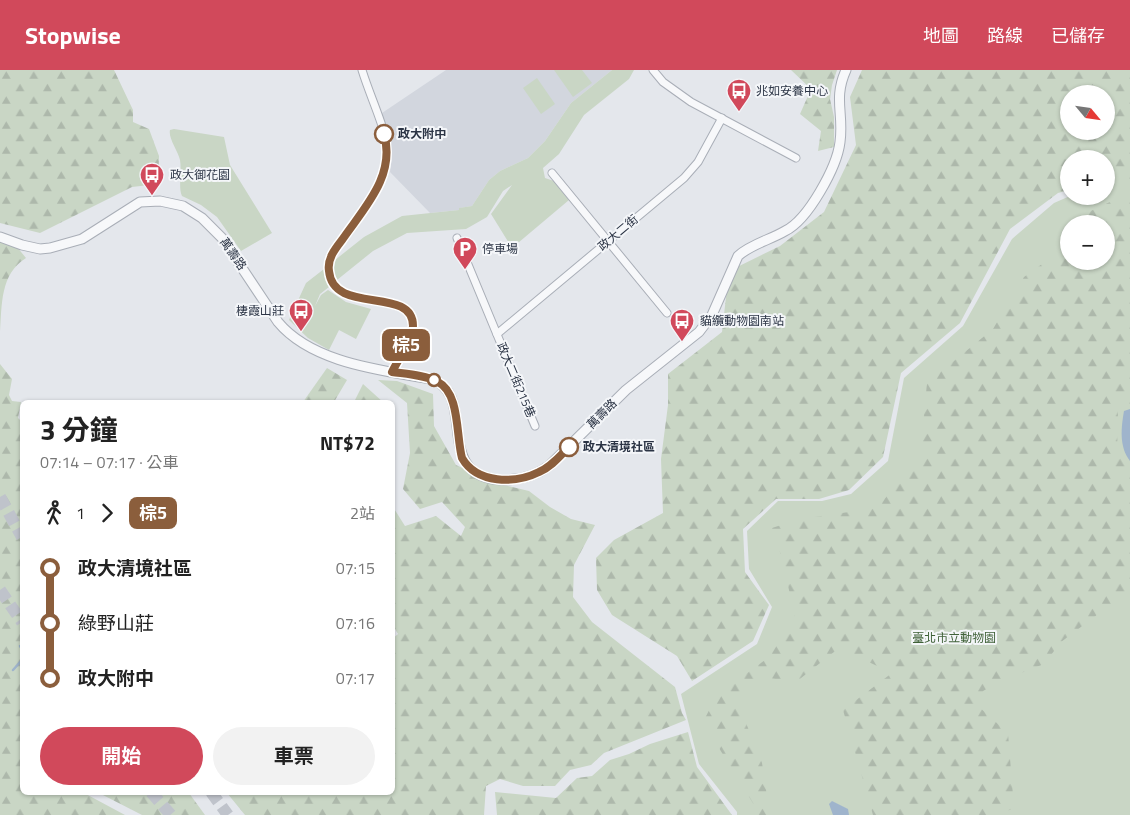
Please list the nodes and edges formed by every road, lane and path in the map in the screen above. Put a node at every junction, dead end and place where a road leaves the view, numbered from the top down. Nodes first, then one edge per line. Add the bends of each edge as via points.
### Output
1 (362, 70) edge
2 (653, 70) edge
3 (846, 70) edge
4 (722, 118) junction
5 (796, 158) dead end
6 (552, 173) dead end
7 (0, 237) edge
8 (457, 238) dead end
9 (608, 241) junction
10 (667, 313) dead end
11 (496, 334) junction
12 (392, 372) junction
13 (535, 426) dead end

1 - 12 street via 386,140 386,165 378,188 334,252 329,273 334,284 345,294 396,304 410,316 412,332
2 - 4 street via 662,82
3 - 12 street, 萬壽路 via 838,97 841,133 838,152 804,216 787,231 738,256 712,315 699,332 630,386 545,469 510,480 474,472 462,458 454,406 444,386 430,379
4 - 5 street
4 - 9 street, 政大二街 via 692,170
6 - 9 street
7 - 12 street, 萬壽路 via 40,250 82,239 140,202 160,201 183,206 202,218 222,238 288,334 347,362
8 - 11 street, 政大二街215巷
9 - 10 street
9 - 11 street, 政大二街
11 - 13 street, 政大二街215巷

